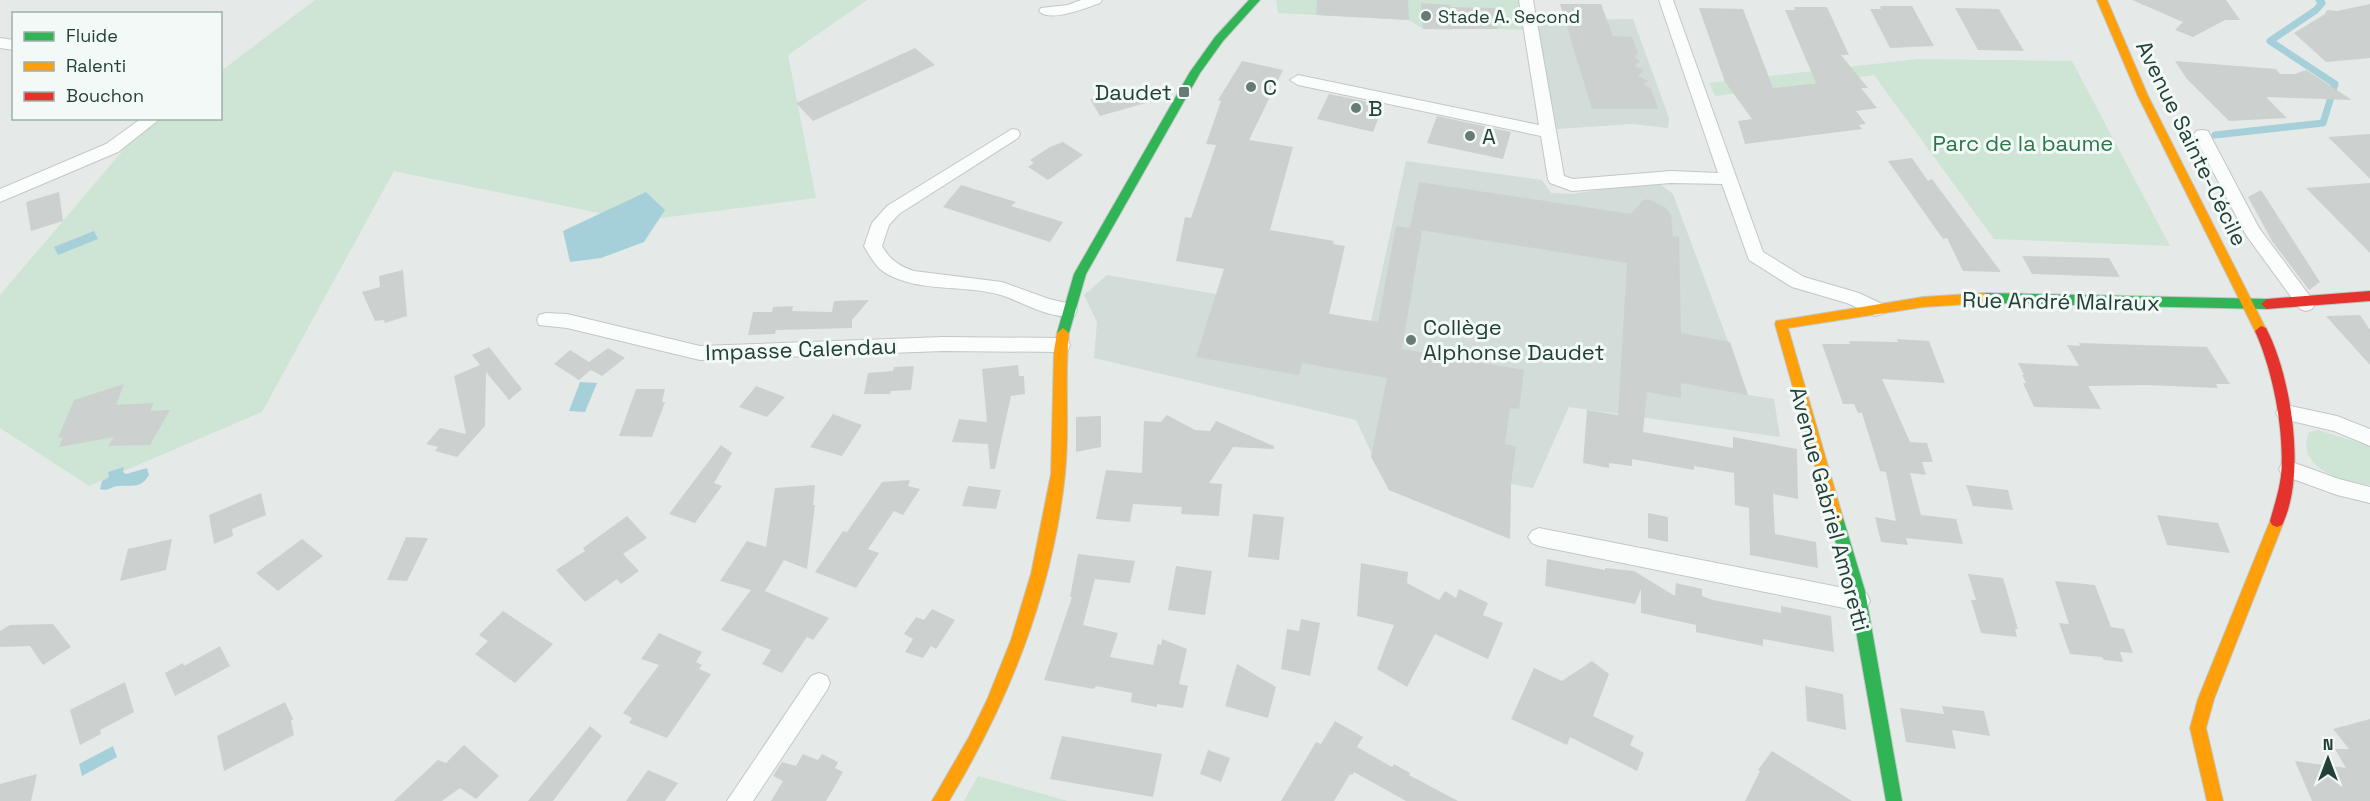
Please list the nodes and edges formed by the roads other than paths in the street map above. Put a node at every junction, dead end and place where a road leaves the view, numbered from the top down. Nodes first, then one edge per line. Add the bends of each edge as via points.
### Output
1 (1095, 0) edge
2 (1255, 0) edge
3 (1526, 0) edge
4 (1666, 0) edge
5 (2102, 0) edge
6 (1046, 11) dead end
7 (1298, 80) dead end
8 (150, 120) edge
9 (1548, 132) junction
10 (1012, 134) dead end
11 (2202, 135) dead end
12 (1729, 179) junction
13 (0, 196) edge
14 (2370, 296) edge
15 (2247, 304) junction
16 (2306, 304) junction
17 (1875, 309) junction
18 (1068, 310) junction
19 (546, 320) dead end
20 (1781, 324) joint
21 (1061, 345) junction
22 (2286, 413) junction
23 (2370, 438) edge
24 (2289, 469) junction
25 (2370, 495) edge
26 (1539, 537) dead end
27 (1859, 601) junction
28 (819, 683) dead end
29 (739, 801) edge
30 (940, 801) edge
31 (1894, 801) edge
32 (2215, 801) edge

1 - 6 street via 1070,9
2 - 18 main road via 1195,72 1086,260
3 - 9 street
4 - 12 street
5 - 15 main road, Avenue Sainte-Cécile via 2143,96
7 - 9 street
8 - 13 street via 112,148
9 - 12 street via 1556,179 1572,185 1671,177
10 - 18 street via 893,210 881,224 873,246 880,259 913,277 1003,289
11 - 16 street via 2252,231
12 - 17 street via 1755,256 1798,282 1853,298
14 - 16 main road, Rue André Malraux
15 - 16 main road, Rue André Malraux
15 - 17 main road, Rue André Malraux via 1966,298
15 - 22 main road, Avenue Sainte-Cécile via 2266,342
17 - 20 main road, Rue André Malraux
18 - 21 main road
19 - 21 street, Impasse Calendau via 567,321 700,353 943,344
20 - 27 main road, Avenue Gabriel Amoretti
21 - 30 main road via 1058,472 1028,610 982,727
22 - 23 street via 2337,424
22 - 24 main road
24 - 25 street
24 - 32 main road via 2284,504 2198,728
26 - 27 street
27 - 31 main road, Avenue Gabriel Amoretti
28 - 29 street

